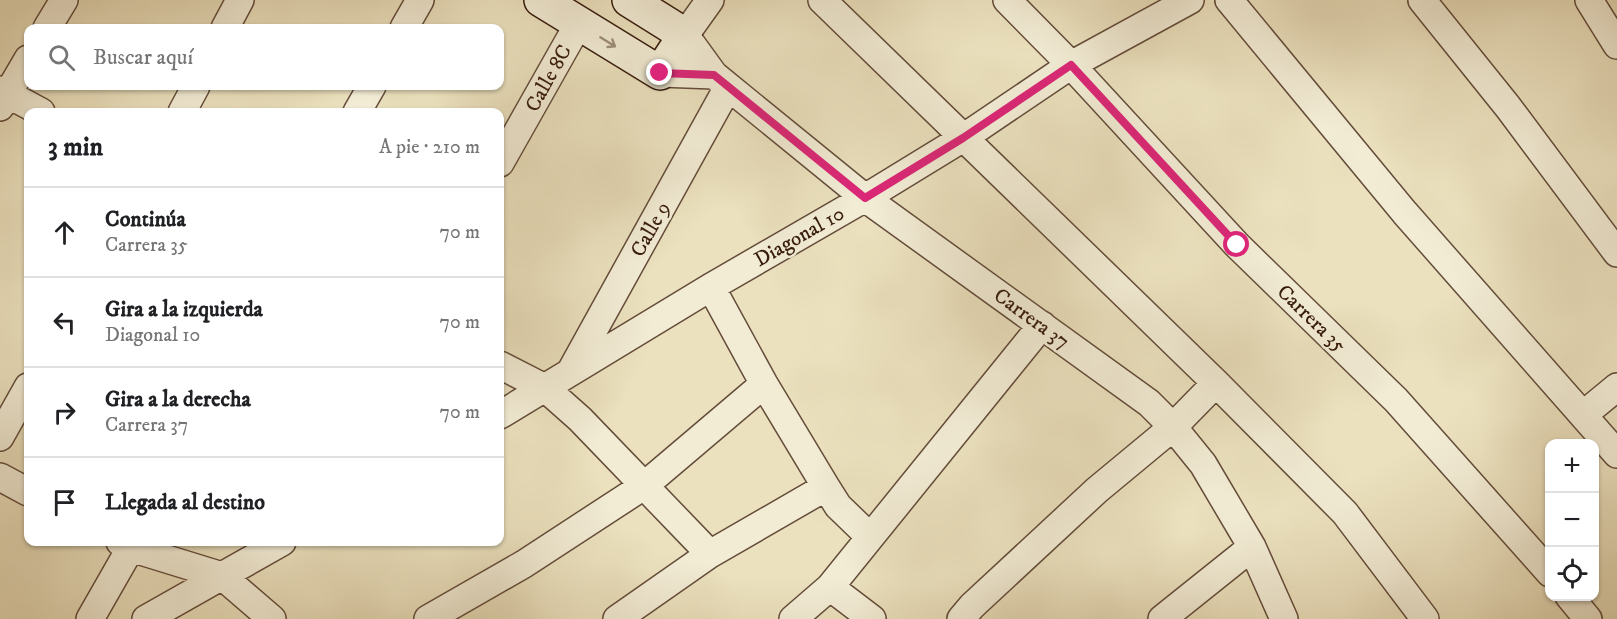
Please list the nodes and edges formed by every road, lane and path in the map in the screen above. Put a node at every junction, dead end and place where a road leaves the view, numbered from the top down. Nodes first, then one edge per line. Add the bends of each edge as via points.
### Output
1 (64, 0) edge
2 (240, 0) edge
3 (420, 0) edge
4 (541, 0) edge
5 (629, 0) edge
6 (710, 0) edge
7 (822, 0) edge
8 (1007, 0) edge
9 (1190, 0) edge
10 (1229, 0) edge
11 (1422, 0) edge
12 (1589, 0) edge
13 (579, 23) junction
14 (49, 24) edge
15 (227, 24) edge
16 (406, 24) edge
17 (686, 35) junction
18 (1617, 45) edge
19 (24, 65) edge
20 (1071, 65) junction
21 (660, 73) junction
22 (721, 81) junction
23 (194, 90) edge
24 (370, 90) edge
25 (2, 97) edge
26 (31, 108) edge
27 (184, 108) edge
28 (359, 108) edge
29 (963, 138) junction
30 (504, 157) edge
31 (865, 198) junction
32 (1617, 252) edge
33 (711, 287) junction
34 (1042, 325) junction
35 (504, 367) edge
36 (571, 370) junction
37 (1216, 382) junction
38 (764, 384) junction
39 (1617, 387) edge
40 (545, 388) junction
41 (24, 394) edge
42 (504, 413) edge
43 (1583, 415) junction
44 (1173, 427) junction
45 (0, 437) edge
46 (1617, 454) edge
47 (0, 477) edge
48 (645, 486) junction
49 (826, 487) junction
50 (24, 490) edge
51 (869, 536) junction
52 (128, 546) edge
53 (135, 546) edge
54 (275, 546) edge
55 (1252, 547) junction
56 (710, 554) junction
57 (1545, 567) edge
58 (222, 576) junction
59 (830, 587) junction
60 (1572, 601) edge
61 (90, 619) edge
62 (146, 619) edge
63 (272, 619) edge
64 (428, 619) edge
65 (617, 619) edge
66 (793, 619) edge
67 (872, 619) edge
68 (961, 619) edge
69 (1162, 619) edge
70 (1284, 619) edge
71 (1425, 619) edge
72 (1588, 619) edge

1 - 14 street
2 - 15 street
3 - 16 street
4 - 13 street
5 - 17 street
6 - 17 street
7 - 29 street
8 - 20 street, Carrera 35
9 - 20 street, Diagonal 10
10 - 43 street via 1405,213
11 - 32 street
12 - 18 street
13 -> 21 street
13 - 30 street, Calle 8C
17 - 21 street
17 - 22 street, Carrera 37
19 - 25 street
20 - 29 street, Diagonal 10
20 - 57 street, Carrera 35 via 1237,245 1396,400
21 - 22 street
22 - 31 street, Carrera 37
22 - 36 street, Calle 9
23 - 27 street
24 - 28 street
25 - 26 street
29 - 31 street, Diagonal 10
29 - 37 street
31 - 33 street, Diagonal 10
31 - 34 street, Carrera 37
33 - 36 street, Diagonal 10
33 - 38 street
34 - 44 street, Carrera 37 via 1149,403
34 - 51 street
35 - 40 street
36 - 40 street, Diagonal 10
37 - 44 street
37 - 71 street via 1345,513
38 - 48 street
38 - 49 street
39 - 43 street
40 - 42 street, Diagonal 10
40 - 48 street
41 - 45 street
43 - 46 street
44 - 55 street, Carrera 37 via 1203,464
44 - 68 street via 1097,490
47 - 50 street
48 - 56 street
48 - 64 street via 524,564
49 - 51 street via 838,506
49 - 56 street
51 - 59 street
52 - 61 street
53 - 58 street
54 - 58 street
55 - 69 street
55 - 70 street, Carrera 37
56 - 65 street
58 - 62 street
58 - 63 street
59 - 66 street
59 - 67 street
60 - 72 street

